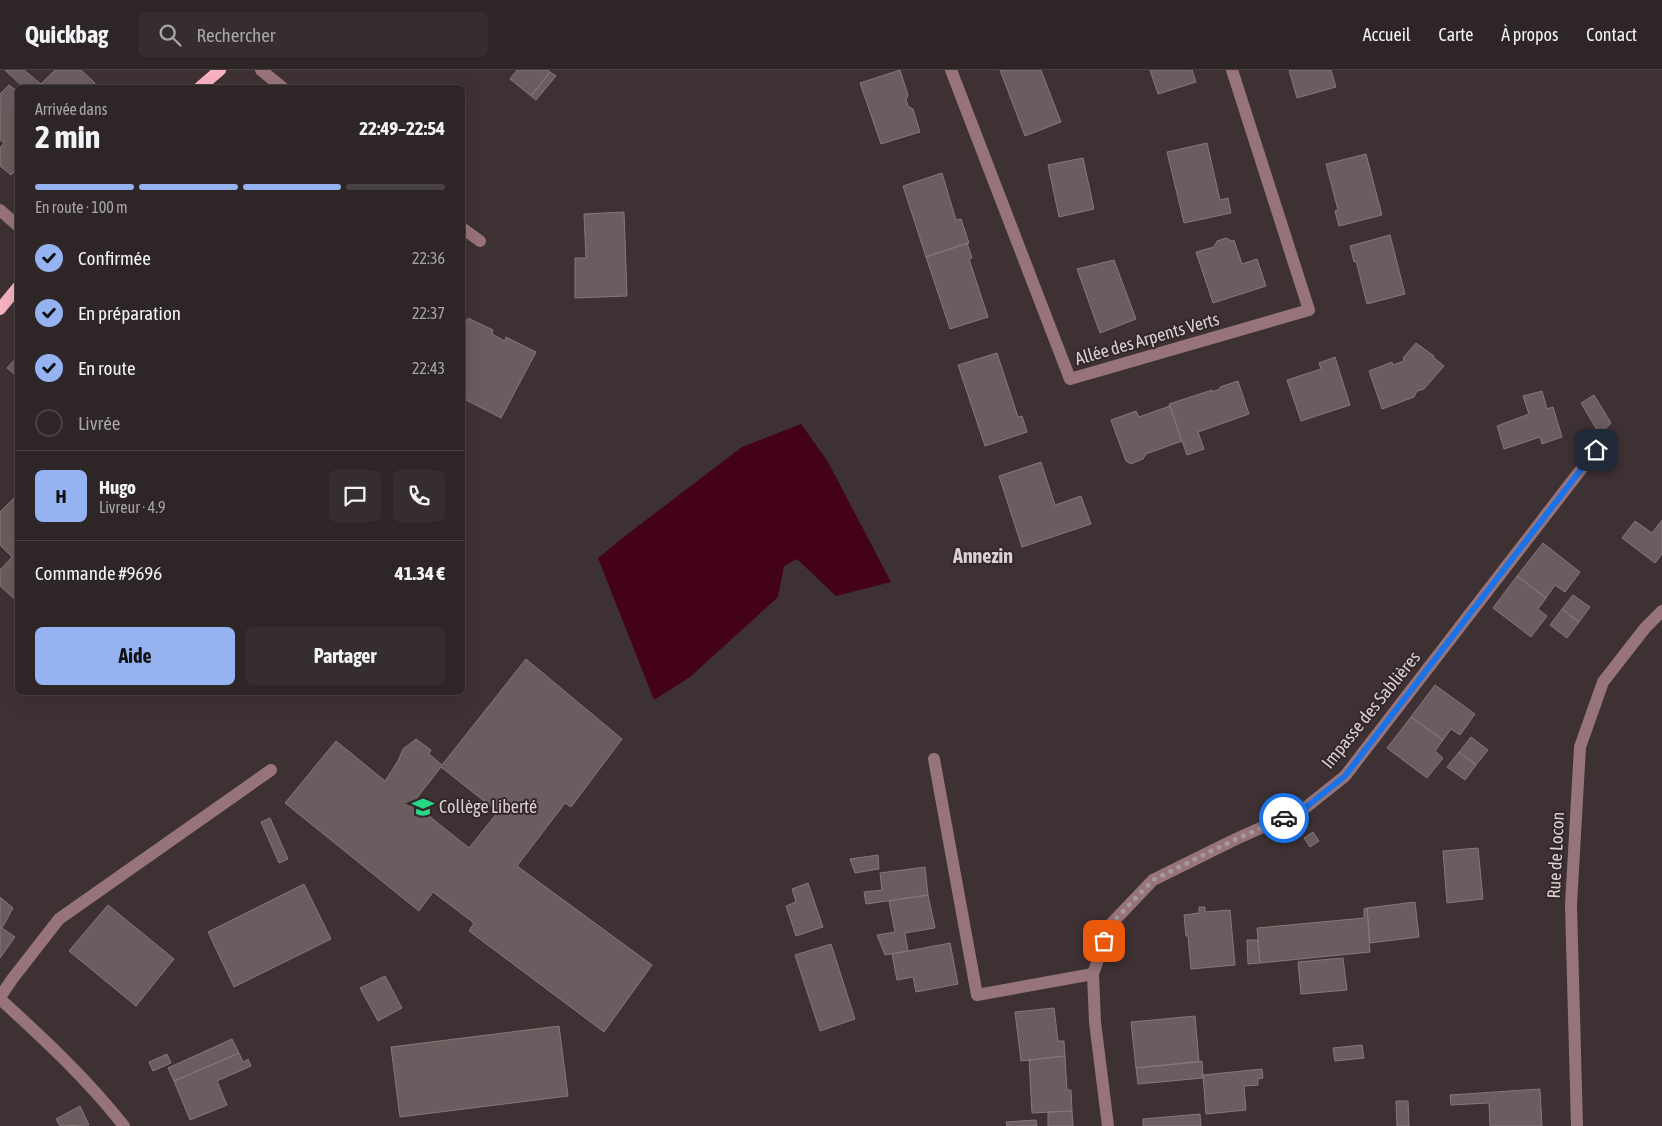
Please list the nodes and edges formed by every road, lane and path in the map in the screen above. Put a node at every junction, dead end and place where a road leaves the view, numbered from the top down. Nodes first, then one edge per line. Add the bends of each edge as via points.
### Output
1 (220, 70) edge
2 (261, 70) edge
3 (951, 70) edge
4 (1232, 70) edge
5 (202, 85) edge
6 (279, 85) edge
7 (0, 210) edge
8 (15, 223) edge
9 (465, 230) edge
10 (480, 241) dead end
11 (15, 291) edge
12 (0, 308) edge
13 (1596, 450) dead end
14 (1662, 611) edge
15 (934, 759) dead end
16 (271, 770) dead end
17 (1093, 974) junction
18 (0, 998) edge
19 (124, 1126) edge
20 (1108, 1126) edge
21 (1577, 1126) edge

1 - 5 main road
2 - 6 street
3 - 4 street, Allée des Arpents Verts via 1070,379 1310,310
7 - 8 street
9 - 10 street
11 - 12 main road
13 - 17 street, Impasse des Sablières via 1345,776 1305,808 1153,880 1110,925
14 - 21 street, Rue de Locon via 1603,682 1580,747 1570,905
15 - 17 street via 977,995
16 - 18 street via 59,919
17 - 20 street, Impasse des Sablières via 1095,1022
18 - 19 street via 97,1093

